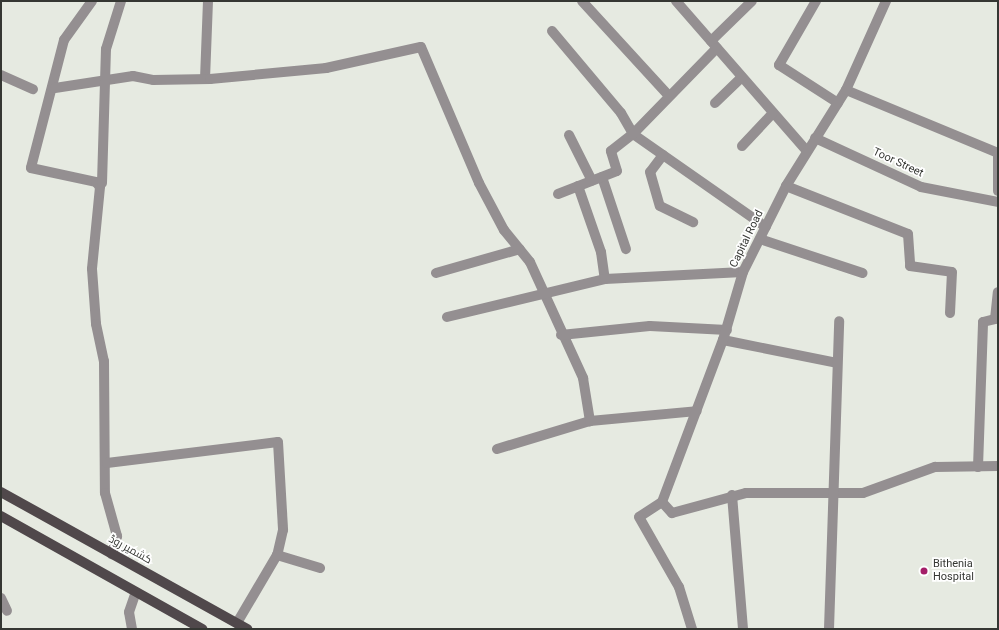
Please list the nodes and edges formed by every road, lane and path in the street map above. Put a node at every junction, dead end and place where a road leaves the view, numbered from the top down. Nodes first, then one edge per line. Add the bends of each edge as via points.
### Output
1 (92, 1) edge
2 (121, 1) edge
3 (208, 1) edge
4 (582, 1) edge
5 (676, 1) edge
6 (752, 1) edge
7 (816, 1) edge
8 (886, 1) edge
9 (552, 31) dead end
10 (714, 45) junction
11 (1, 75) edge
12 (742, 77) junction
13 (205, 79) junction
14 (107, 82) junction
15 (54, 88) junction
16 (33, 89) dead end
17 (846, 90) junction
18 (669, 96) junction
19 (715, 103) dead end
20 (838, 103) junction
21 (773, 113) junction
22 (633, 134) junction
23 (569, 135) dead end
24 (815, 138) junction
25 (742, 146) dead end
26 (806, 151) junction
27 (998, 154) edge
28 (663, 155) junction
29 (597, 179) junction
30 (102, 183) dead end
31 (578, 186) junction
32 (786, 186) junction
33 (998, 191) edge
34 (558, 194) dead end
35 (998, 202) edge
36 (693, 222) dead end
37 (766, 227) junction
38 (760, 239) junction
39 (520, 249) junction
40 (626, 249) dead end
41 (743, 272) junction
42 (436, 273) dead end
43 (862, 273) dead end
44 (606, 279) junction
45 (998, 292) edge
46 (544, 294) junction
47 (950, 313) dead end
48 (447, 317) dead end
49 (839, 321) dead end
50 (727, 330) junction
51 (561, 335) junction
52 (723, 340) junction
53 (837, 363) junction
54 (697, 411) junction
55 (590, 421) junction
56 (497, 449) dead end
57 (107, 463) junction
58 (998, 466) edge
59 (978, 468) junction
60 (1, 492) edge
61 (833, 493) junction
62 (732, 495) junction
63 (662, 502) junction
64 (2, 519) edge
65 (112, 554) junction
66 (277, 555) junction
67 (320, 568) dead end
68 (136, 592) junction
69 (1, 598) edge
70 (7, 611) dead end
71 (237, 623) junction
72 (132, 629) edge
73 (202, 629) edge
74 (248, 629) edge
75 (692, 629) edge
76 (743, 629) edge
77 (829, 629) edge

1 - 15 street via 64,40
2 - 14 street via 106,49
3 - 13 street
4 - 18 street
5 - 10 street
6 - 10 street
7 - 20 street via 779,64
8 - 17 street, Capital Road
9 - 22 street via 621,113
10 - 12 street
10 - 18 street
11 - 16 street
12 - 19 street
12 - 21 street
13 - 14 street via 153,80 133,76
13 - 39 street via 326,68 421,47 479,183 504,230
14 - 15 street
14 - 30 street
15 - 57 street via 31,168 96,182 100,187 92,269 96,324 104,361 102,391
17 - 20 street, Capital Road
17 - 27 street
18 - 22 street
20 - 24 street, Capital Road
21 - 25 street
21 - 26 street
22 - 28 street
22 - 29 street via 611,151 617,171
23 - 29 street
24 - 26 street, Capital Road
24 - 35 street, Toor Street via 921,187
26 - 32 street, Capital Road
27 - 33 street
28 - 36 street via 650,172 660,206
28 - 37 street
29 - 31 street
29 - 40 street
31 - 34 street
31 - 44 street via 601,252
32 - 37 street, Capital Road
32 - 47 street via 908,234 910,266 952,272
37 - 38 street, Capital Road
38 - 41 street, Capital Road
38 - 43 street
39 - 42 street
39 - 46 street via 530,262
41 - 44 street
41 - 50 street, Capital Road
44 - 46 street
45 - 59 street via 995,319 983,322
46 - 48 street
46 - 51 street
49 - 53 street
50 - 51 street via 650,326
50 - 52 street, Capital Road
51 - 55 street via 583,378
52 - 53 street
52 - 54 street, Capital Road
53 - 61 street
54 - 55 street
54 - 63 street, Capital Road
55 - 56 street
57 - 65 street via 105,493 117,536
57 - 66 street via 278,442 284,530
58 - 59 street
59 - 61 street via 935,467 864,493
60 - 65 main road, کشمیر روڈ
61 - 62 street
61 - 77 street
62 - 63 street via 672,513
62 - 76 street
63 - 75 street via 639,517 679,587
64 - 68 main road
65 - 71 main road, کشمیر روڈ
66 - 67 street
66 - 71 street
68 - 72 street via 129,612
68 - 73 main road
69 - 70 street
71 - 74 main road, کشمیر روڈ

